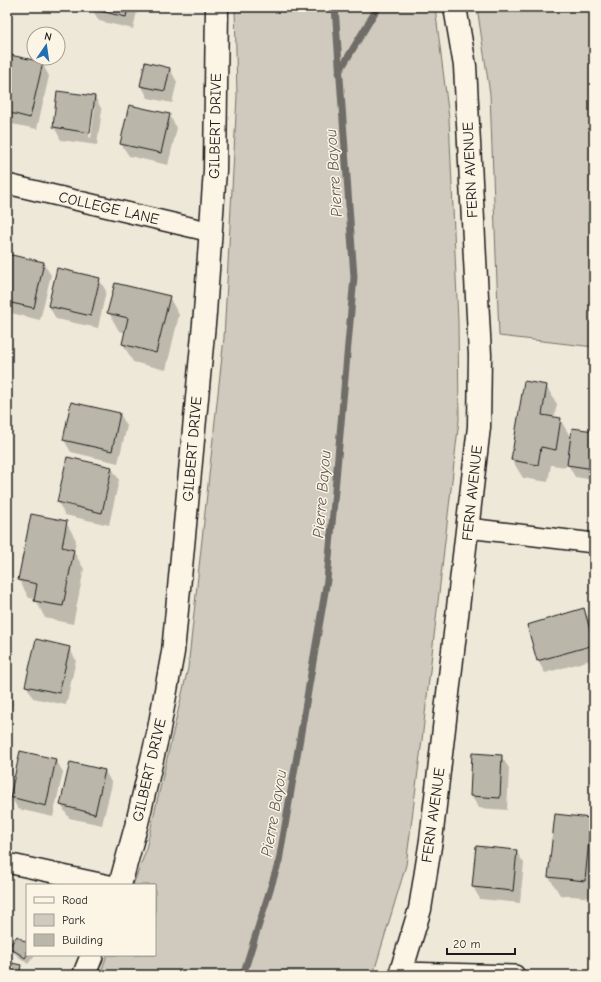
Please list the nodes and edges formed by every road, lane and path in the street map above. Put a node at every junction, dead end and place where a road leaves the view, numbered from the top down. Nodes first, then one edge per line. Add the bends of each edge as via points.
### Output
1 (217, 7) edge
2 (455, 7) edge
3 (7, 184) edge
4 (211, 232) junction
5 (468, 528) junction
6 (594, 543) edge
7 (7, 862) edge
8 (105, 884) edge
9 (120, 884) edge
10 (92, 956) edge
11 (401, 974) edge
12 (84, 975) edge
13 (515, 975) edge

1 - 4 street, GILBERT DRIVE via 215,170
2 - 5 street, FERN AVENUE via 465,66 480,355 479,427
3 - 4 street, COLLEGE LANE
4 - 9 street, GILBERT DRIVE via 173,652 158,734
5 - 6 street
5 - 11 street, FERN AVENUE via 431,840 420,909
7 - 8 street
10 - 12 street
11 - 13 street

